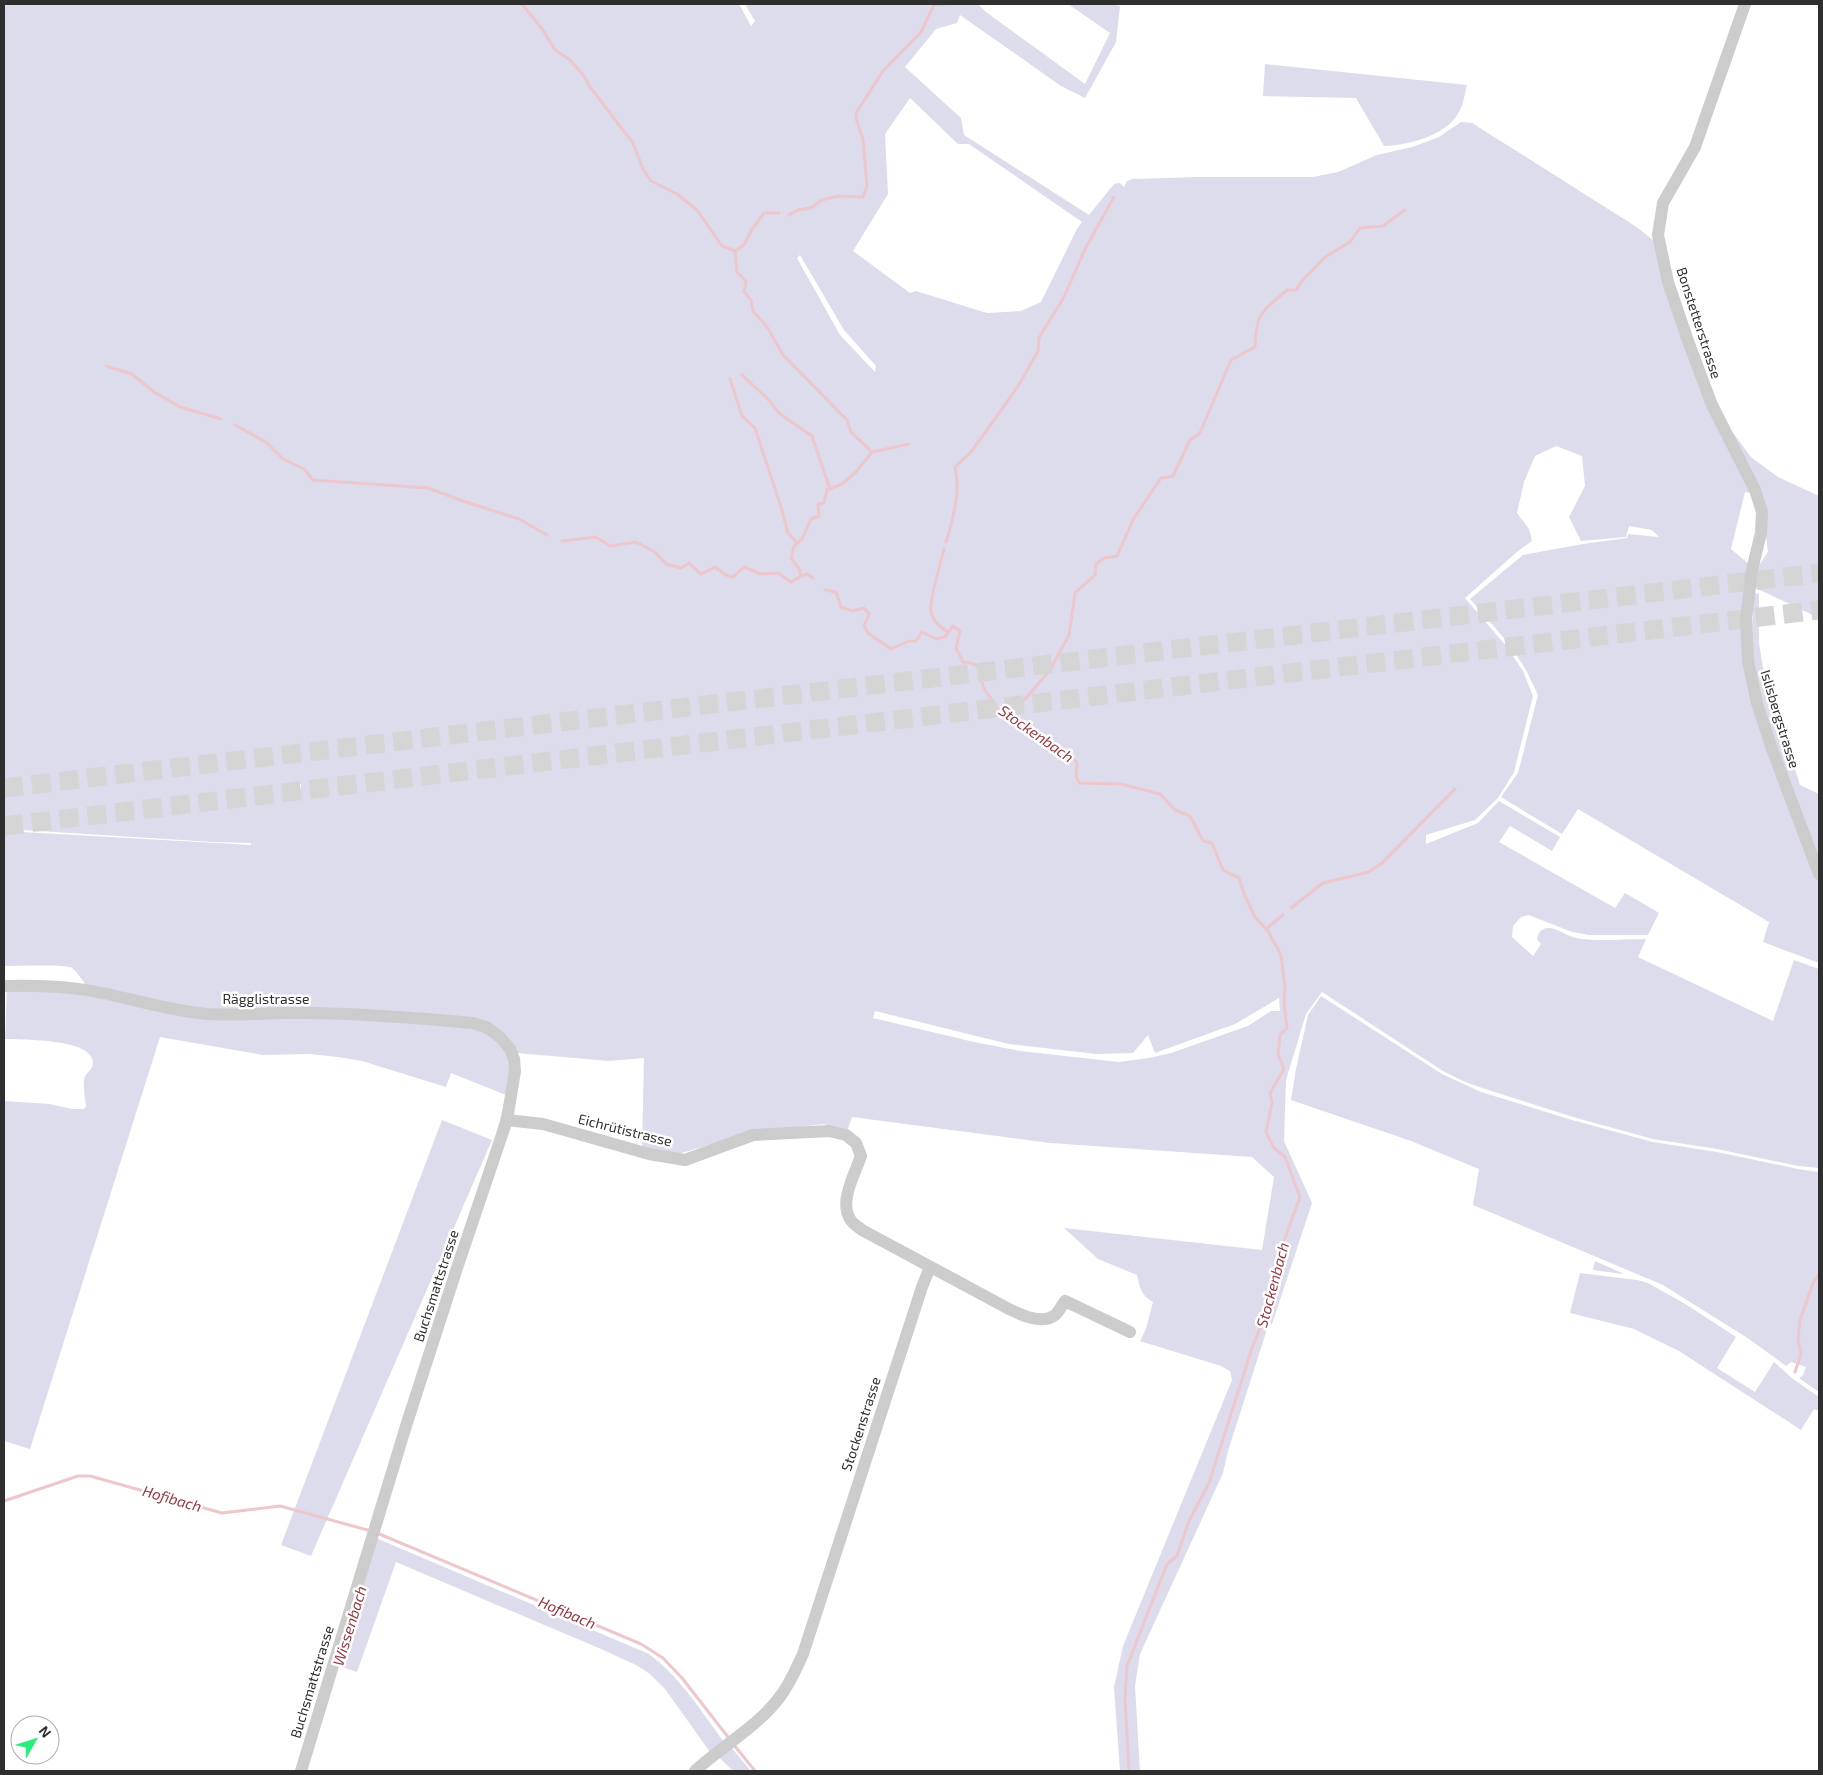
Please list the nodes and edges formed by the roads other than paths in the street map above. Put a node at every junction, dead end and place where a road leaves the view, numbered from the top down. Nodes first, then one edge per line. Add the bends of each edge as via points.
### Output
1 (1745, 4) edge
2 (1735, 452) joint
3 (1819, 874) edge
4 (4, 986) edge
5 (514, 1059) joint
6 (507, 1120) junction
7 (930, 1267) junction
8 (1130, 1332) dead end
9 (301, 1771) edge
10 (695, 1771) edge

1 - 2 street, Bonstetterstrasse via 1695,147 1663,203 1658,228 1668,282 1687,338 1712,405
2 - 3 street, Islisbergstrasse via 1755,490 1762,512 1762,533 1752,570 1746,619 1752,683 1772,750
4 - 5 street, Rägglistrasse via 67,987 205,1014 309,1013 473,1023 500,1037
5 - 6 street, Buchsmattstrasse
6 - 7 street, Eichrütistrasse via 543,1124 649,1154 685,1160 753,1135 829,1130 846,1135 856,1143 861,1156 847,1196 850,1220 862,1230
6 - 9 street, Buchsmattstrasse via 456,1271
7 - 8 street via 1027,1317 1041,1319 1055,1315 1065,1301
7 - 10 street, Stockenstrasse via 791,1680 763,1716

